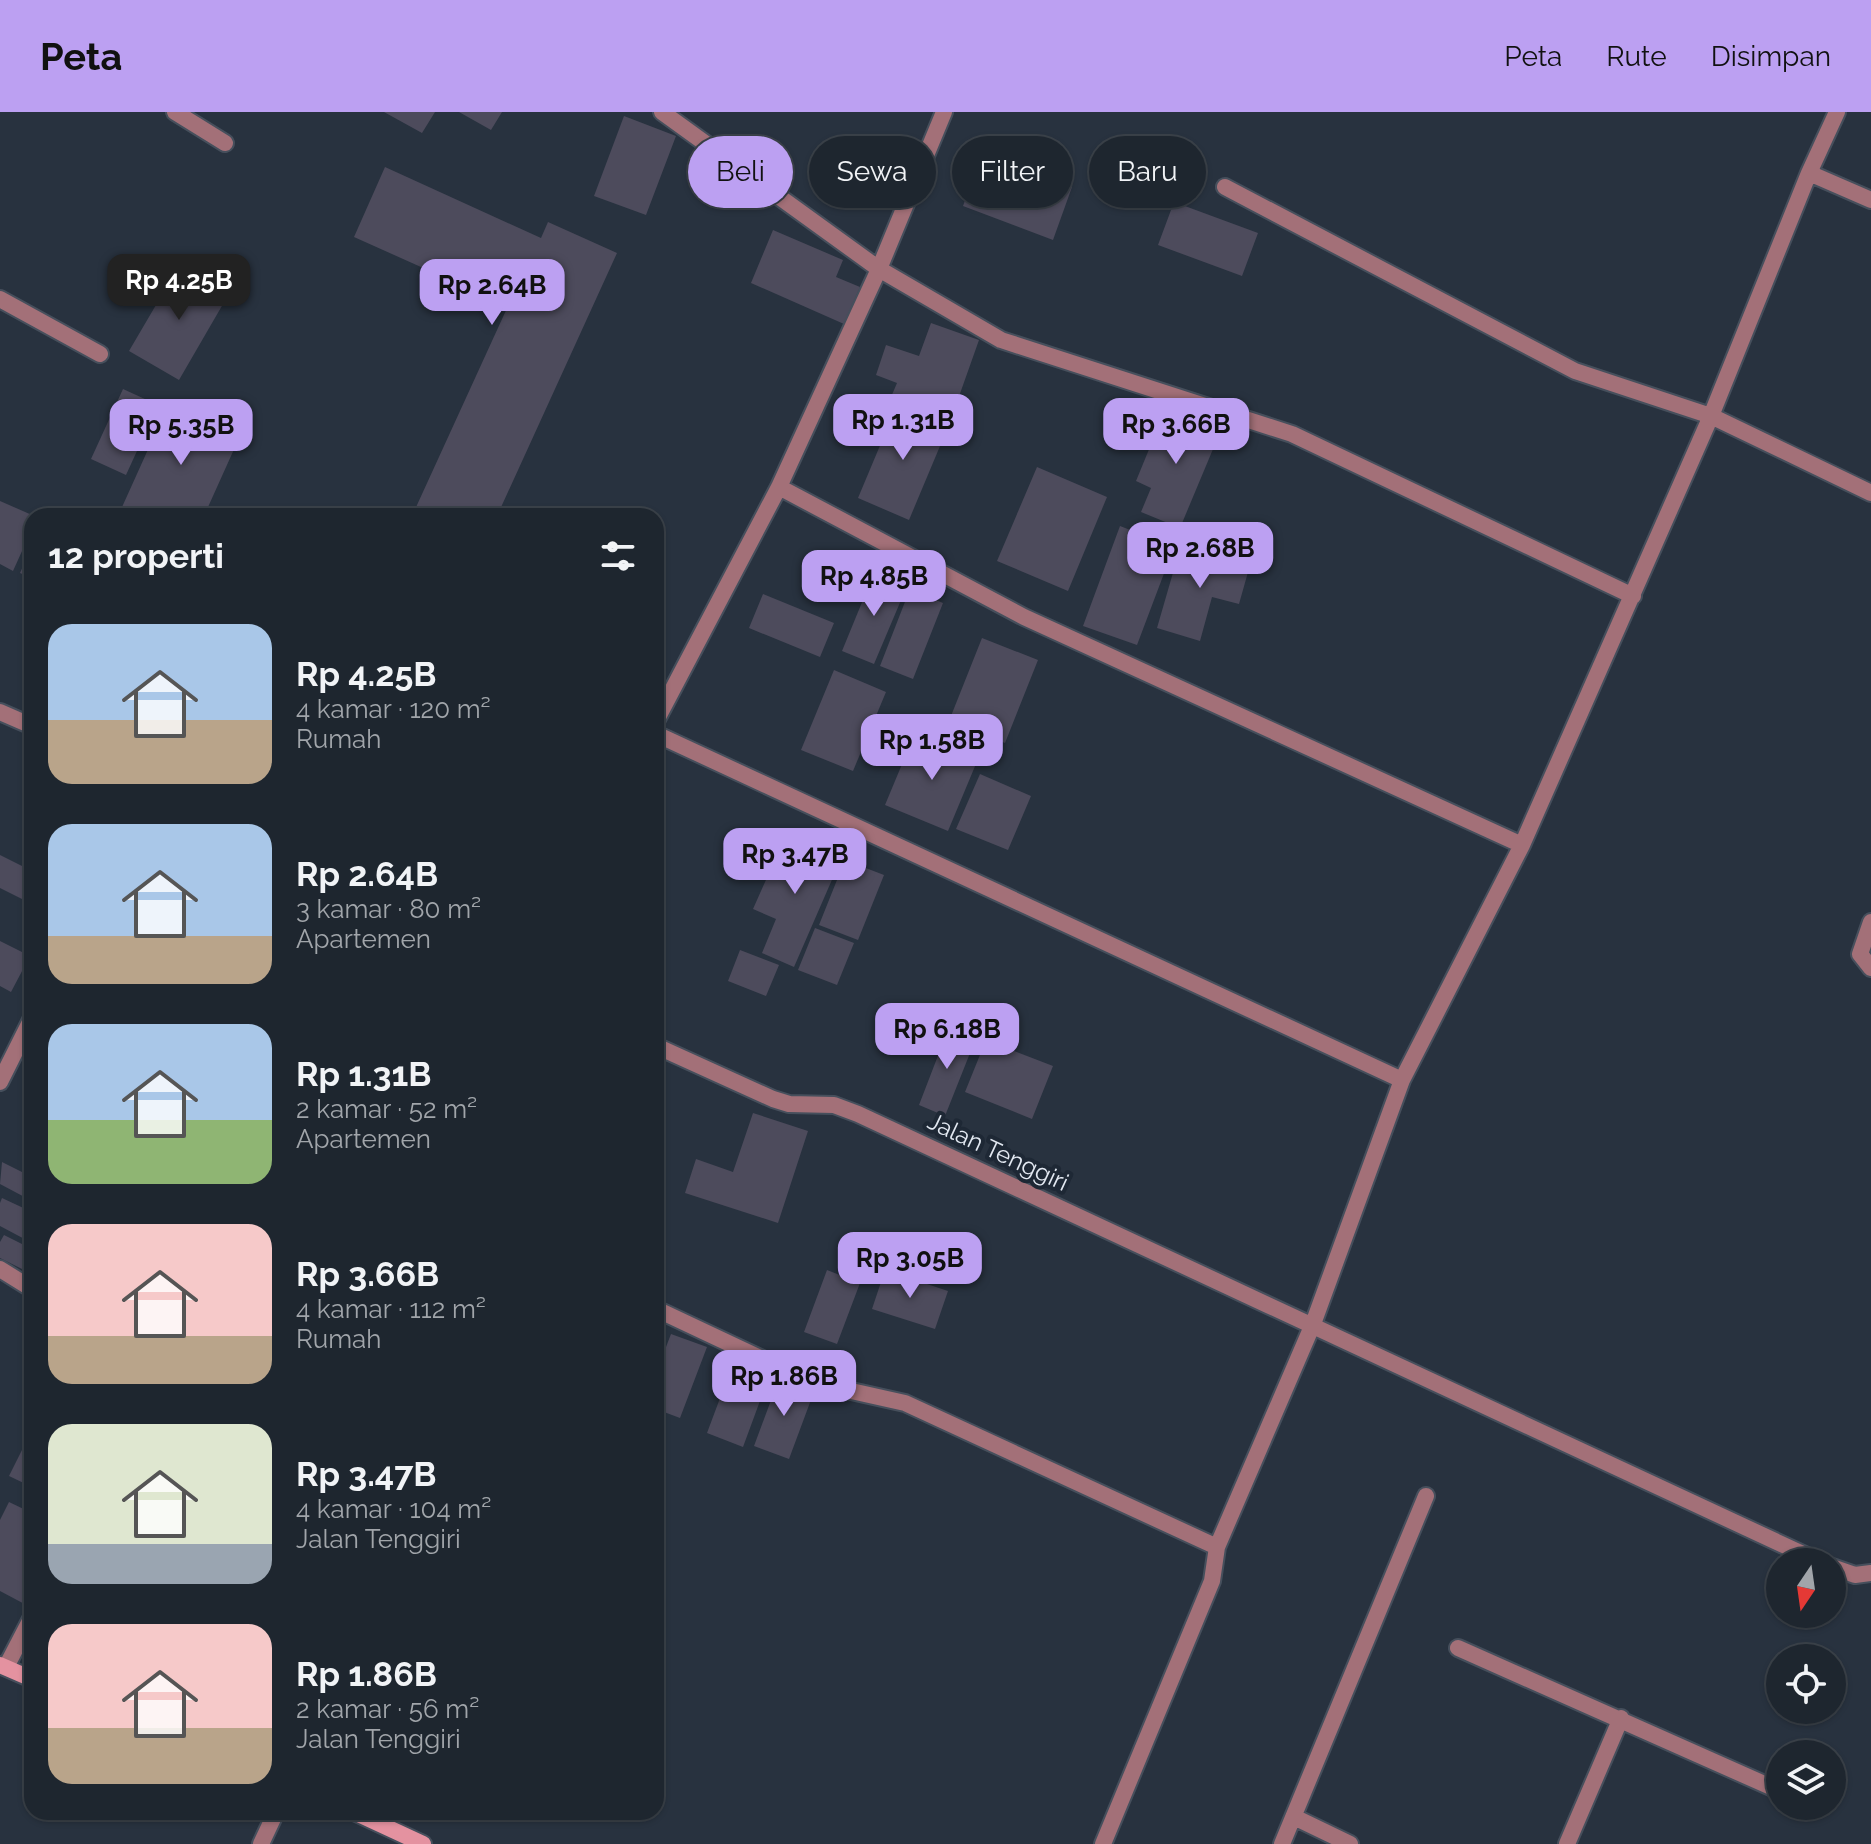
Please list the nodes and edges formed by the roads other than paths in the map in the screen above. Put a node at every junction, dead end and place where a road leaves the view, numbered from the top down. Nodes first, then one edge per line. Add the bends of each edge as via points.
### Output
1 (175, 112) edge
2 (662, 112) edge
3 (944, 112) edge
4 (1837, 112) edge
5 (225, 143) dead end
6 (1809, 173) junction
7 (1225, 187) dead end
8 (1871, 200) edge
9 (879, 269) junction
10 (0, 299) edge
11 (100, 354) dead end
12 (1711, 416) junction
13 (779, 487) junction
14 (1871, 493) edge
15 (1633, 596) junction
16 (664, 706) edge
17 (0, 712) edge
18 (24, 722) edge
19 (664, 738) edge
20 (1522, 845) junction
21 (1871, 922) edge
22 (1871, 968) edge
23 (24, 1034) edge
24 (664, 1050) edge
25 (1402, 1080) junction
26 (0, 1082) edge
27 (0, 1269) edge
28 (24, 1284) edge
29 (664, 1313) edge
30 (1313, 1324) junction
31 (1426, 1496) dead end
32 (1217, 1547) junction
33 (1790, 1548) edge
34 (1846, 1572) edge
35 (1871, 1573) edge
36 (24, 1631) edge
37 (1458, 1648) dead end
38 (3, 1666) edge
39 (24, 1675) edge
40 (1621, 1718) junction
41 (1766, 1785) edge
42 (1294, 1817) junction
43 (272, 1820) edge
44 (371, 1820) edge
45 (261, 1844) edge
46 (423, 1844) edge
47 (1103, 1844) edge
48 (1282, 1844) edge
49 (1350, 1844) edge
50 (1567, 1844) edge

1 - 5 street
2 - 9 street
3 - 9 street
4 - 6 street
6 - 8 street
6 - 12 street
7 - 12 street via 1575,371
9 - 13 street
9 - 15 street via 1001,340 1292,434
10 - 11 street
12 - 14 street
12 - 15 street
13 - 16 street
13 - 20 street via 1024,617
15 - 20 street
17 - 18 street
19 - 25 street
20 - 25 street
21 - 22 street via 1860,954
23 - 26 street
24 - 30 street, Jalan Tenggiri via 773,1099 834,1105 858,1114
25 - 30 street
27 - 28 street
29 - 32 street via 811,1382 905,1403
30 - 32 street
30 - 33 street, Jalan Tenggiri
31 - 42 street
32 - 47 street via 1212,1581
34 - 35 street
36 - 38 street
37 - 40 street
38 - 39 main road
40 - 41 street
40 - 50 street
42 - 48 street
42 - 49 street
43 - 45 street
44 - 46 main road

